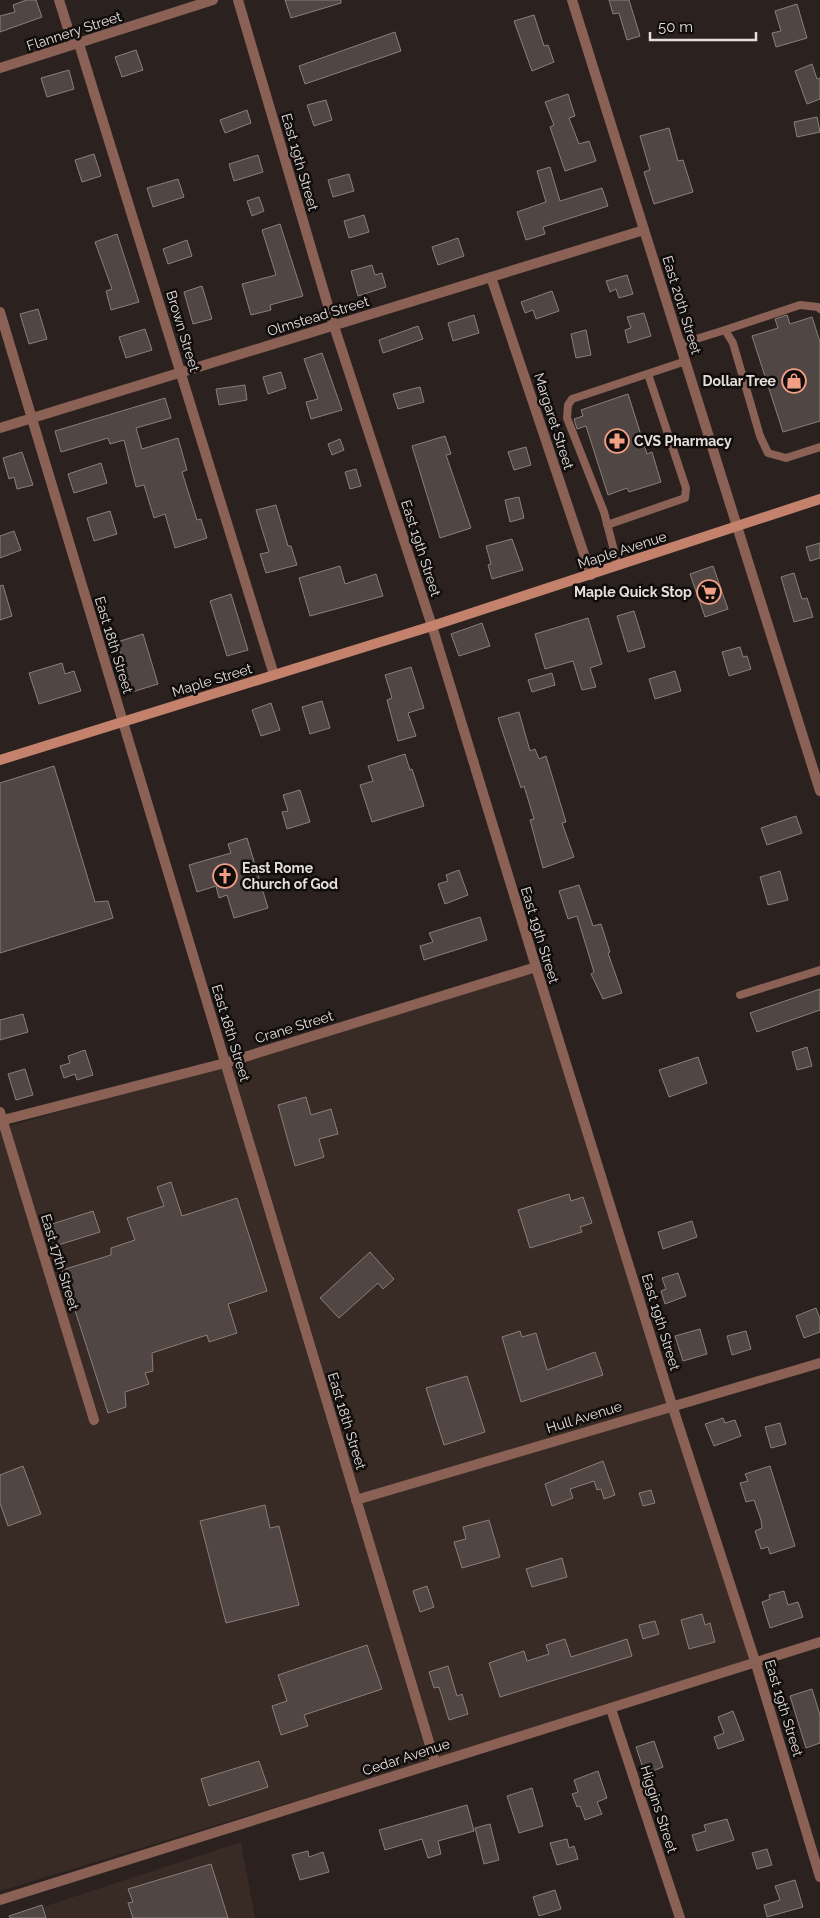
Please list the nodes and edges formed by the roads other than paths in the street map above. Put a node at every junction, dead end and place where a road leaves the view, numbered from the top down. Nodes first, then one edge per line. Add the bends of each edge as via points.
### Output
1 (59, 0) edge
2 (213, 0) edge
3 (238, 0) edge
4 (572, 0) edge
5 (79, 44) junction
6 (0, 68) edge
7 (644, 230) junction
8 (491, 277) junction
9 (820, 310) edge
10 (0, 312) edge
11 (334, 326) junction
12 (725, 330) junction
13 (680, 344) junction
14 (686, 361) junction
15 (182, 372) junction
16 (648, 374) junction
17 (32, 418) junction
18 (0, 428) edge
19 (820, 447) edge
20 (820, 499) edge
21 (607, 525) junction
22 (737, 525) junction
23 (618, 566) junction
24 (591, 574) junction
25 (432, 626) junction
26 (274, 675) junction
27 (123, 722) junction
28 (0, 760) edge
29 (820, 791) edge
30 (536, 967) junction
31 (820, 970) edge
32 (740, 996) dead end
33 (225, 1063) junction
34 (1, 1118) edge
35 (820, 1363) edge
36 (672, 1405) junction
37 (94, 1420) dead end
38 (356, 1500) junction
39 (820, 1642) edge
40 (755, 1661) junction
41 (611, 1709) junction
42 (435, 1762) junction
43 (820, 1877) edge
44 (0, 1900) edge
45 (680, 1918) edge

1 - 5 street, Brown Street via 70,35
2 - 5 street, Flannery Street
3 - 11 street, East 19th Street
4 - 7 street, East 20th Street
5 - 6 street, Flannery Street
5 - 15 street, Brown Street
7 - 8 street, Olmstead Street
7 - 13 street, East 20th Street
8 - 11 street, Olmstead Street
8 - 24 street, Margaret Street
9 - 12 lane via 800,305
10 - 17 street, East 18th Street
11 - 15 street, Olmstead Street
11 - 25 street, East 19th Street
12 - 13 lane
12 - 19 lane via 733,343 768,453 786,458
13 - 14 street, East 20th Street
14 - 16 lane
14 - 22 street, East 20th Street
15 - 17 street, Olmstead Street
15 - 26 street, Brown Street
16 - 21 lane via 686,488 685,498
16 - 21 lane via 572,399 568,404 567,418
17 - 18 street, Olmstead Street
17 - 27 street, East 18th Street
20 - 22 main road, Maple Avenue
21 - 23 lane
22 - 23 main road, Maple Avenue
22 - 29 street, East 20th Street
23 - 24 main road, Maple Avenue
24 - 25 main road, Maple Avenue
25 - 26 main road, Maple Street
25 - 30 street, East 19th Street
26 - 27 main road, Maple Street
27 - 28 main road, Maple Street
27 - 33 street, East 18th Street
30 - 33 street, Crane Street
30 - 36 street, East 19th Street
31 - 32 lane
33 - 34 street, Crane Street
33 - 38 street, East 18th Street
34 - 37 street, East 17th Street
35 - 36 street, Hull Avenue
36 - 38 street, Hull Avenue
36 - 40 street, East 19th Street
38 - 42 street, East 18th Street
39 - 40 street, Cedar Avenue
40 - 41 street, Cedar Avenue
40 - 43 street, East 19th Street
41 - 42 street, Cedar Avenue
41 - 45 street, Higgins Street
42 - 44 street, Cedar Avenue

